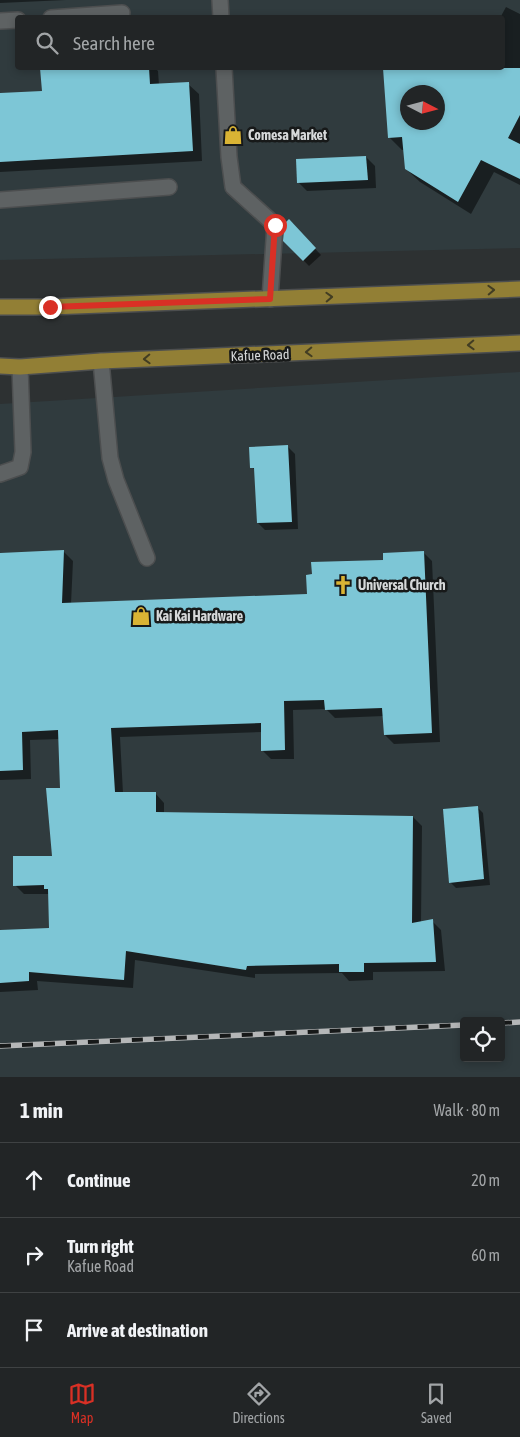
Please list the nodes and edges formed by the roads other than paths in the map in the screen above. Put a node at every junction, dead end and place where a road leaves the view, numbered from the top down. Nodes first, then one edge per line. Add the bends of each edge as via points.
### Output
1 (220, 0) edge
2 (122, 13) dead end
3 (94, 15) edge
4 (221, 15) edge
5 (15, 20) edge
6 (0, 21) edge
7 (224, 70) edge
8 (169, 187) dead end
9 (0, 200) edge
10 (520, 289) edge
11 (270, 299) junction
12 (0, 307) edge
13 (520, 343) edge
14 (101, 361) junction
15 (0, 366) edge
16 (20, 367) junction
17 (0, 474) edge
18 (147, 558) dead end

1 - 4 lane
2 - 3 lane
5 - 6 lane
7 - 11 lane via 233,187 275,225
8 - 9 lane
11 -> 10 main road
11 - 12 main road
13 -> 14 main road, Kafue Road
14 - 16 main road, Kafue Road
14 - 18 lane via 110,458
15 - 16 main road, Kafue Road
16 - 17 lane via 23,452 20,467

